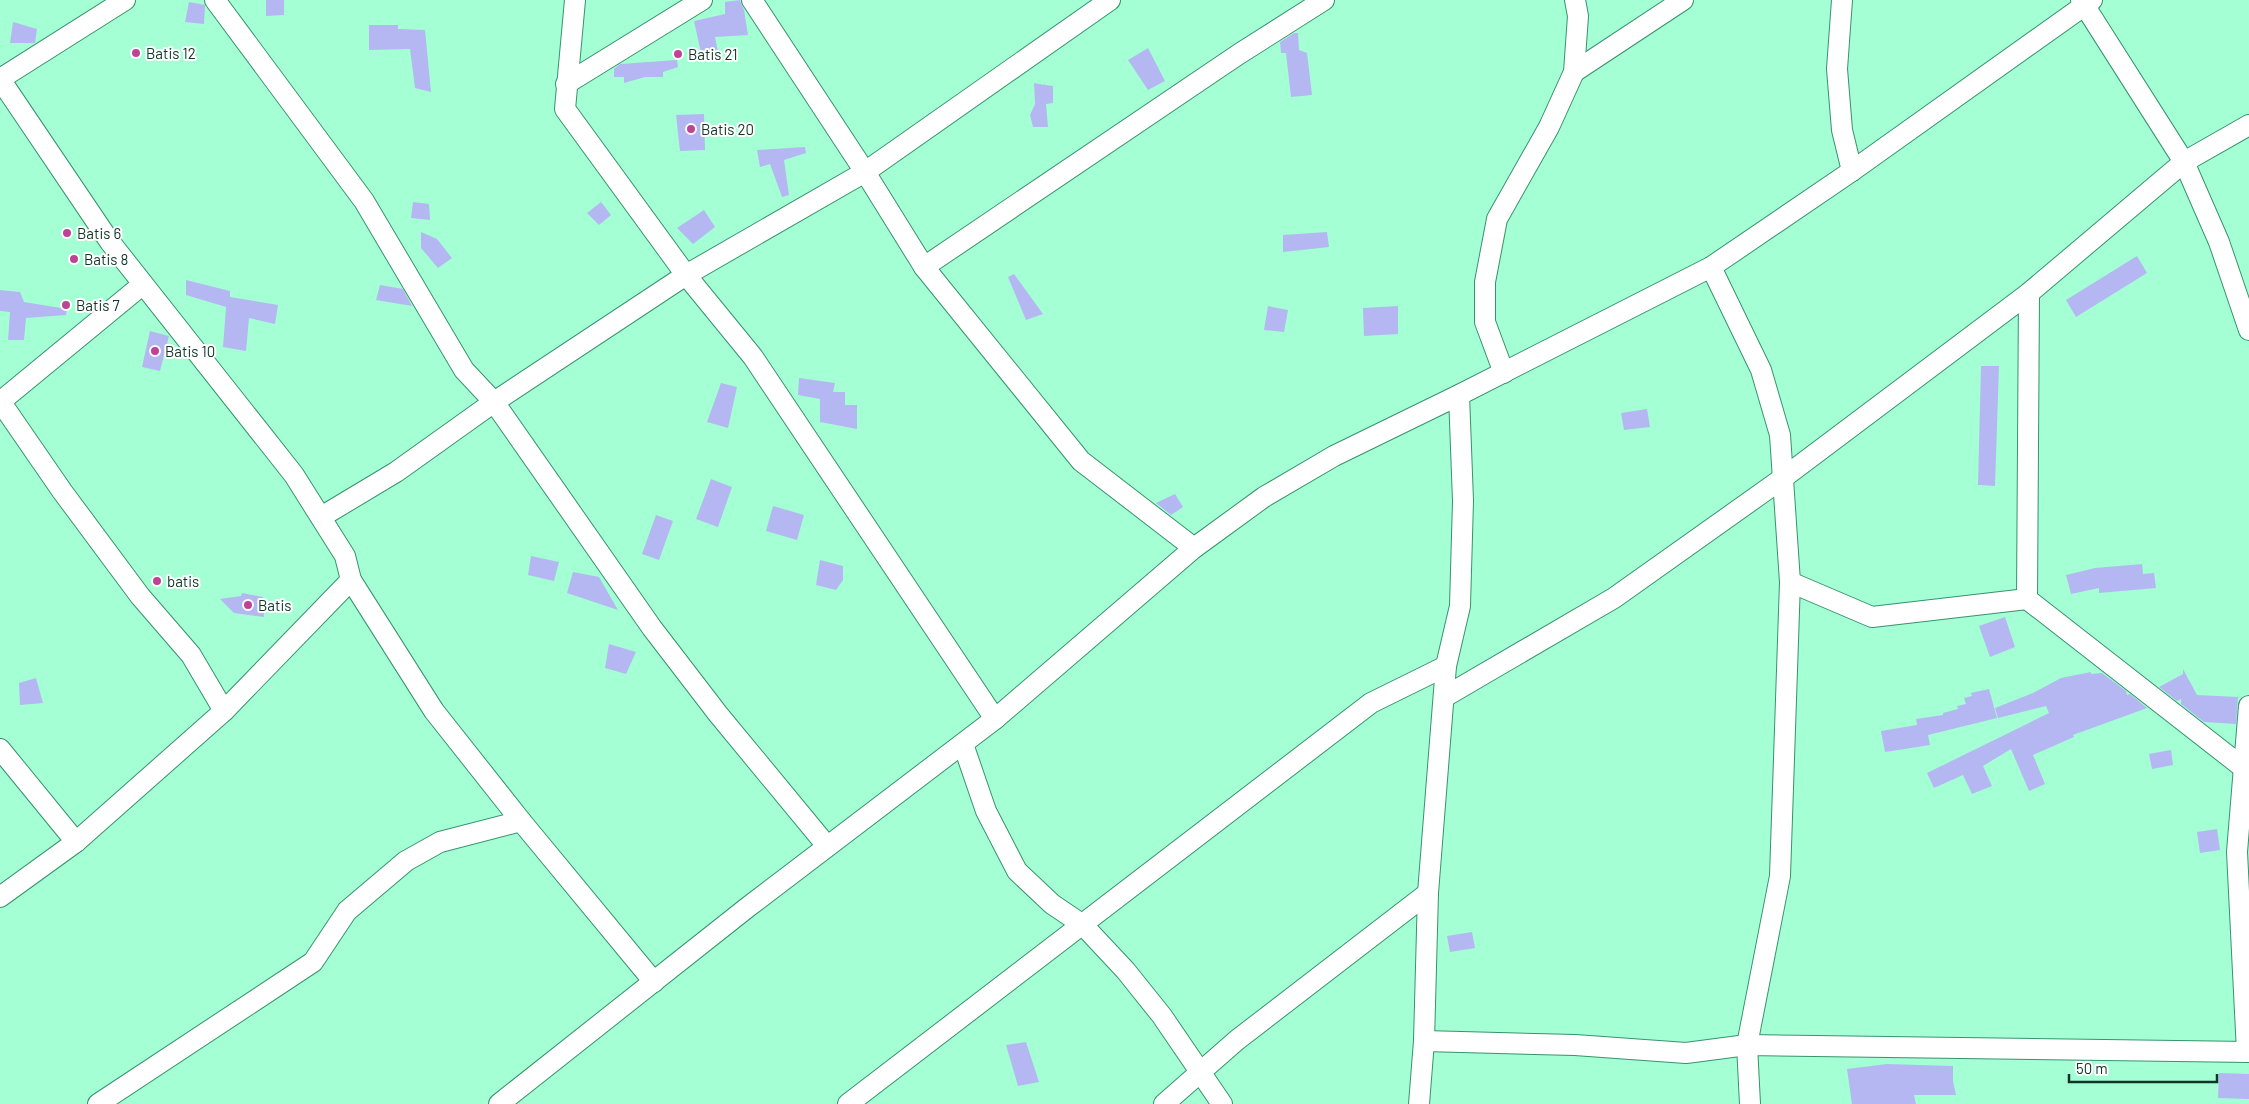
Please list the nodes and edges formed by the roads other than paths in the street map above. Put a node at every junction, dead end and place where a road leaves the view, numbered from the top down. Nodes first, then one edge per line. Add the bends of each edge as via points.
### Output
1 (125, 0) edge
2 (215, 0) edge
3 (575, 0) edge
4 (702, 0) edge
5 (752, 0) edge
6 (1110, 0) edge
7 (1324, 0) edge
8 (1575, 0) edge
9 (1683, 0) edge
10 (1840, 1) edge
11 (2086, 2) edge
12 (1574, 72) junction
13 (0, 79) edge
14 (566, 84) junction
15 (2249, 125) edge
16 (2184, 162) junction
17 (1852, 170) junction
18 (866, 172) junction
19 (924, 267) junction
20 (1711, 267) junction
21 (686, 275) junction
22 (142, 285) junction
23 (2029, 293) junction
24 (2249, 330) edge
25 (1504, 373) junction
26 (1459, 395) junction
27 (0, 401) edge
28 (494, 402) junction
29 (1783, 478) junction
30 (321, 517) junction
31 (1194, 548) junction
32 (351, 580) junction
33 (1790, 582) junction
34 (2027, 599) junction
35 (1446, 666) junction
36 (1446, 696) junction
37 (2249, 706) edge
38 (224, 711) junction
39 (995, 719) junction
40 (963, 744) junction
41 (0, 749) edge
42 (2247, 768) edge
43 (520, 821) junction
44 (76, 842) junction
45 (828, 846) junction
46 (1428, 893) junction
47 (0, 897) edge
48 (1083, 925) junction
49 (654, 982) junction
50 (1424, 1040) junction
51 (1747, 1046) junction
52 (2248, 1052) edge
53 (1200, 1072) junction
54 (98, 1104) edge
55 (499, 1104) edge
56 (848, 1104) edge
57 (1164, 1104) edge
58 (1222, 1104) edge
59 (1419, 1104) edge
60 (1750, 1104) edge

1 - 13 street
2 - 28 street via 364,201 464,370
3 - 14 street
4 - 14 street
5 - 18 street
6 - 18 street
7 - 19 street
8 - 12 street via 1578,16
9 - 12 street
10 - 17 street via 1837,69 1842,130
11 - 16 street
11 - 17 street
12 - 25 street via 1549,127 1497,219 1484,282 1486,322
13 - 22 street
14 - 21 street via 565,109
15 - 16 street
16 - 23 street
16 - 24 street via 2219,242
17 - 20 street
18 - 19 street
18 - 21 street
19 - 31 street via 1081,460
20 - 25 street
20 - 29 street via 1761,370 1780,435
21 - 28 street
21 - 39 street via 753,358
22 - 27 street
22 - 30 street via 246,412
23 - 29 street
23 - 34 street
25 - 26 street
26 - 31 street via 1334,456 1264,497
26 - 35 street via 1463,501 1460,606
27 - 38 street via 140,596 191,655
28 - 30 street via 396,472
28 - 45 street via 652,628 718,714
29 - 33 street
29 - 36 street via 1614,598
30 - 32 street via 345,556
31 - 39 street
32 - 38 street
32 - 43 street via 434,711
33 - 34 street via 1872,617
33 - 51 street via 1780,876
34 - 42 street
35 - 36 street
35 - 48 street via 1371,703
36 - 46 street
37 - 42 street
38 - 44 street
39 - 40 street
40 - 45 street
40 - 48 street via 986,811 1017,871 1052,904
41 - 44 street
42 - 52 street via 2237,852
43 - 49 street
43 - 54 street via 440,842 406,861 347,911 313,962
44 - 47 street
45 - 49 street
46 - 50 street
46 - 53 street
48 - 53 street via 1162,1016
48 - 56 street
49 - 55 street
50 - 51 street via 1686,1053
50 - 59 street
51 - 52 street
51 - 60 street
53 - 57 street
53 - 58 street

